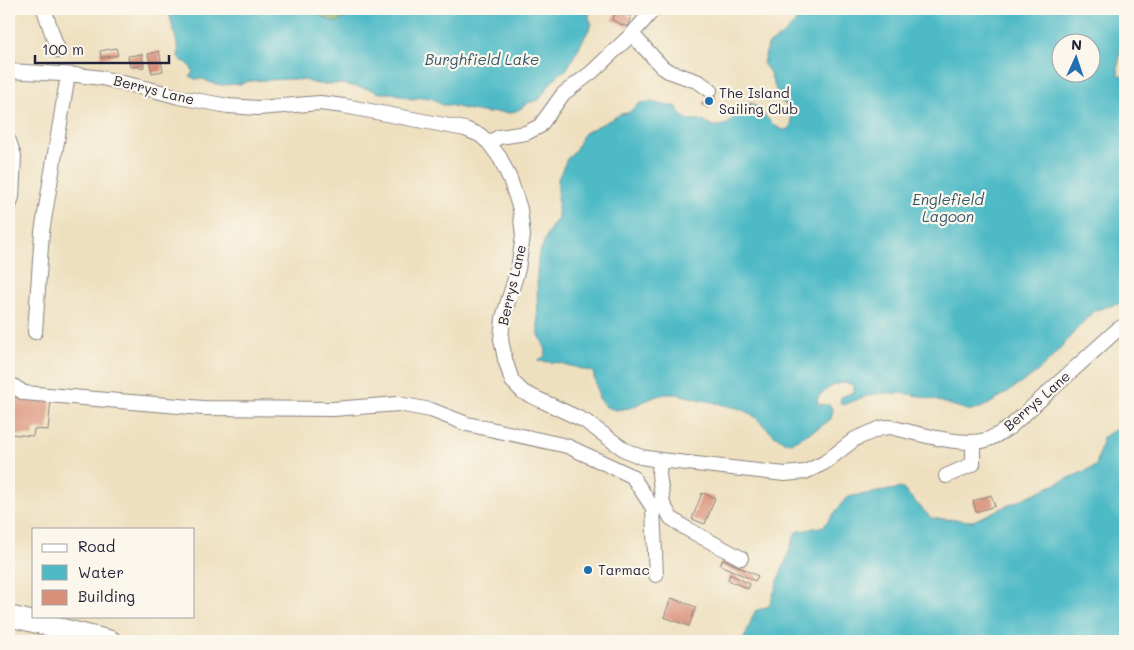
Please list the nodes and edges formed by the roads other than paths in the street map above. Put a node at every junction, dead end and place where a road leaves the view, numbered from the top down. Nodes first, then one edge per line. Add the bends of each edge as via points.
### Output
1 (44, 9) edge
2 (654, 9) edge
3 (632, 34) junction
4 (54, 47) dead end
5 (9, 71) edge
6 (68, 75) junction
7 (710, 90) dead end
8 (9, 141) edge
9 (489, 143) junction
10 (9, 206) edge
11 (1125, 325) edge
12 (35, 332) dead end
13 (9, 383) edge
14 (972, 442) junction
15 (660, 460) junction
16 (946, 476) dead end
17 (741, 558) dead end
18 (656, 575) dead end
19 (9, 616) edge
20 (111, 641) edge

1 - 4 street
2 - 3 street
3 - 7 street via 668,71 699,82
3 - 9 street via 563,94 540,126 499,137
5 - 6 street, Berrys Lane
6 - 9 street, Berrys Lane via 102,78 228,106 344,106 465,129
6 - 12 street via 42,232
8 - 10 street via 14,156
9 - 15 street, Berrys Lane via 510,179 520,209 523,236 501,339 512,380 523,392 585,421 625,450
11 - 14 street, Berrys Lane via 1010,427 985,440
13 - 18 street via 24,394 203,408 333,409 398,404 432,410 467,424 567,446 632,476 653,508
14 - 15 street, Berrys Lane via 962,443 890,427 881,428 855,439 824,463 805,472 785,474
14 - 16 street via 973,464
15 - 17 street via 664,504 671,518
19 - 20 highway

